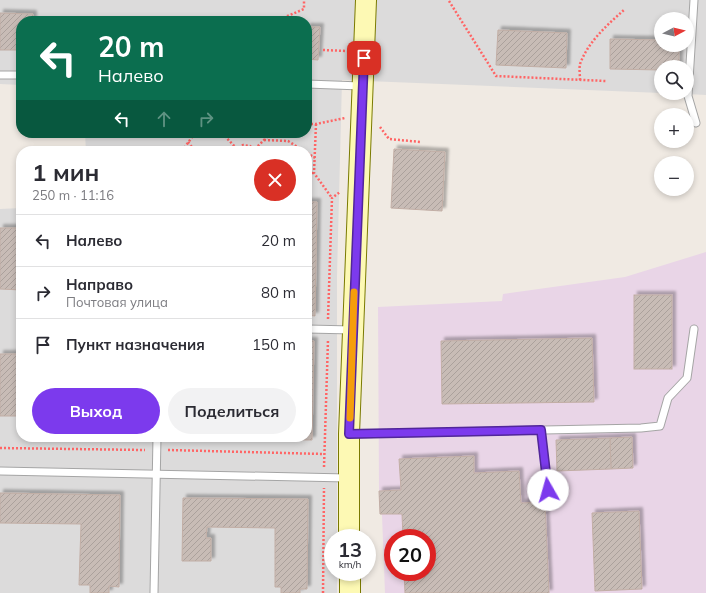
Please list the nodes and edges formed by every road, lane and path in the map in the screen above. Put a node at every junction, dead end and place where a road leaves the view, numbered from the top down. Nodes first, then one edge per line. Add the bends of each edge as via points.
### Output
1 (304, 0) edge
2 (366, 0) edge
3 (694, 0) edge
4 (449, 1) dead end
5 (624, 10) dead end
6 (288, 16) edge
7 (323, 50) dead end
8 (352, 52) dead end
9 (0, 75) edge
10 (16, 76) edge
11 (580, 80) junction
12 (606, 81) dead end
13 (312, 84) edge
14 (362, 86) junction
15 (355, 120) junction
16 (696, 123) dead end
17 (312, 124) edge
18 (316, 124) junction
19 (191, 138) edge
20 (226, 138) edge
21 (264, 140) joint
22 (188, 142) junction
23 (421, 142) dead end
24 (185, 146) edge
25 (191, 146) edge
26 (233, 146) edge
27 (259, 146) edge
28 (296, 146) edge
29 (312, 156) edge
30 (315, 158) junction
31 (314, 173) joint
32 (342, 191) dead end
33 (332, 198) junction
34 (694, 328) dead end
35 (312, 329) edge
36 (328, 330) junction
37 (353, 330) junction
38 (541, 430) junction
39 (349, 434) junction
40 (157, 442) edge
41 (0, 471) edge
42 (157, 475) junction
43 (324, 478) junction
44 (349, 478) junction
45 (548, 490) dead end
46 (350, 529) edge
47 (350, 581) edge
48 (154, 593) edge
49 (323, 593) edge
50 (350, 593) edge

1 - 6 path via 304,9
2 - 14 street
3 - 16 lane via 688,96
4 - 11 path via 496,76
5 - 11 path via 601,31 587,51 580,65
7 - 8 path
9 - 10 lane
11 - 12 path
13 - 14 lane
14 - 15 street
15 - 18 path
15 - 23 path via 377,124 389,139
15 - 37 street
17 - 18 path
18 - 30 path
19 - 22 path
20 - 26 path
21 - 27 path
21 - 28 path via 288,141
22 - 24 path
22 - 25 path
29 - 30 path
30 - 31 path
31 - 33 path
32 - 33 path
33 - 36 path
34 - 38 lane via 687,378 668,398 660,426
35 - 36 lane
36 - 37 lane
36 - 43 path
37 - 39 street
38 - 39 lane
38 - 45 lane
39 - 44 street
40 - 42 lane
41 - 42 lane
42 - 43 lane
42 - 48 lane
43 - 44 lane
43 - 49 path
44 - 46 street
47 - 50 street

